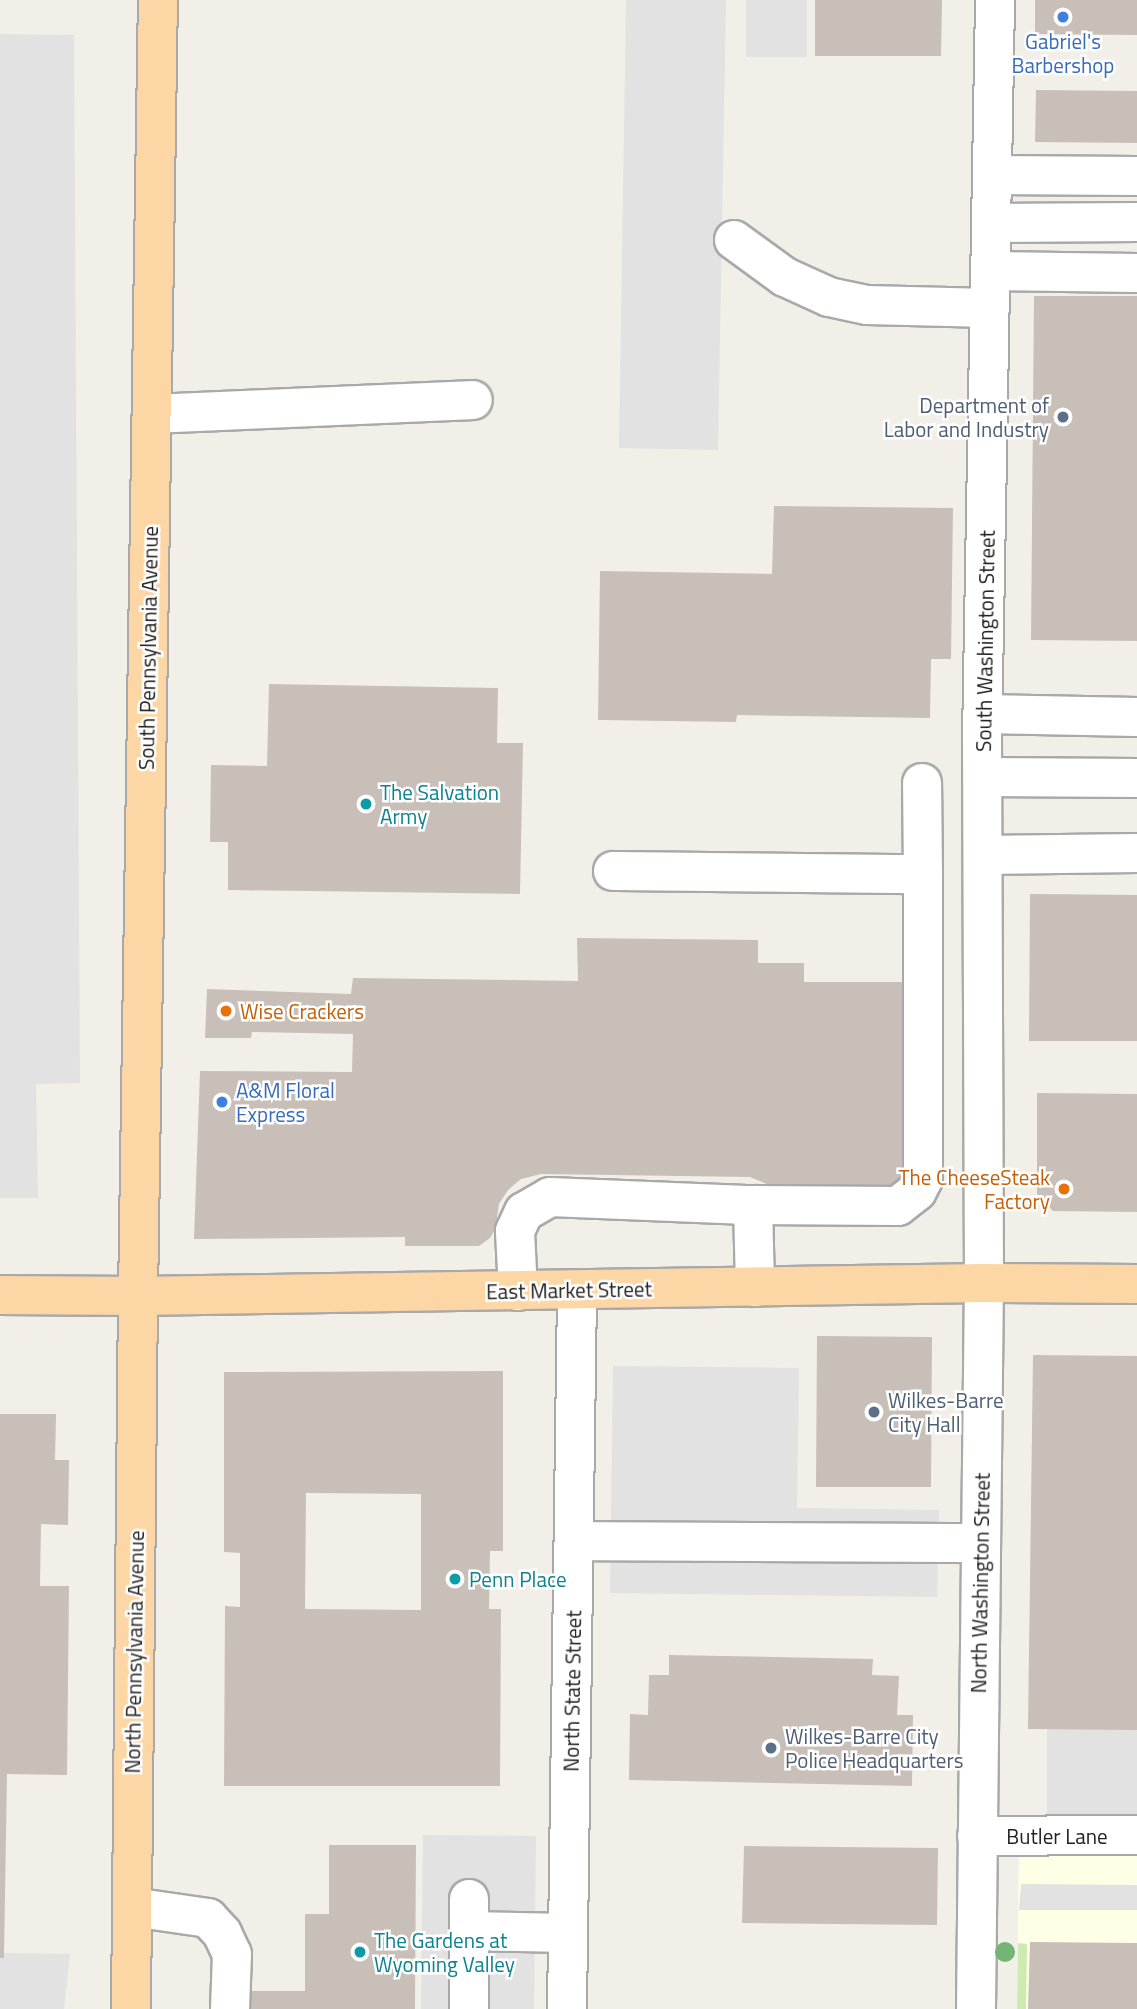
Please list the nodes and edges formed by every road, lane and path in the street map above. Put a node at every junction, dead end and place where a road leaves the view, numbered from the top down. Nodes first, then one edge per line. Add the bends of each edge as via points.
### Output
1 (158, 0) edge
2 (995, 0) edge
3 (992, 175) junction
4 (1137, 176) edge
5 (1137, 222) edge
6 (991, 223) junction
7 (734, 240) dead end
8 (1137, 273) edge
9 (990, 289) junction
10 (473, 400) dead end
11 (153, 414) junction
12 (983, 714) junction
13 (1137, 717) edge
14 (983, 777) junction
15 (1137, 778) edge
16 (922, 783) dead end
17 (983, 847) junction
18 (1137, 853) edge
19 (923, 856) junction
20 (613, 871) dead end
21 (753, 1205) junction
22 (984, 1283) junction
23 (1137, 1284) edge
24 (755, 1287) junction
25 (577, 1290) junction
26 (518, 1291) junction
27 (0, 1295) edge
28 (138, 1296) junction
29 (574, 1541) junction
30 (981, 1543) junction
31 (1137, 1835) edge
32 (977, 1836) junction
33 (132, 1907) junction
34 (568, 1933) junction
35 (131, 2009) edge
36 (230, 2009) edge
37 (469, 2009) edge
38 (567, 2009) edge
39 (976, 2009) edge

1 - 11 main road, South Pennsylvania Avenue
2 - 3 street, South Washington Street
3 - 4 street
3 - 6 street, South Washington Street
5 - 6 street
6 - 9 street, South Washington Street
7 - 9 street via 785,277 829,297 867,305
8 - 9 street
9 - 12 street, South Washington Street
10 - 11 street
11 - 28 main road, South Pennsylvania Avenue
12 - 13 street
12 - 14 street, South Washington Street
14 - 15 street
14 - 17 street, South Washington Street
16 - 19 street
17 - 18 street
17 - 19 street
17 - 22 street, South Washington Street
19 - 20 street
19 - 21 street via 923,1179 917,1191 898,1206
21 - 24 street
21 - 26 street via 550,1197 524,1212 515,1231
22 - 23 main road, East Market Street
22 - 24 main road, East Market Street
22 - 30 street, North Washington Street
24 - 25 main road, East Market Street
25 - 26 main road, East Market Street
25 - 29 street, North State Street
26 - 28 main road, East Market Street
27 - 28 main road, East Market Street
28 - 33 main road, North Pennsylvania Avenue
29 - 30 street
29 - 34 street, North State Street
30 - 32 street, North Washington Street
31 - 32 street, Butler Lane
32 - 39 street, North Washington Street
33 - 35 main road, North Pennsylvania Avenue
33 - 36 street via 208,1918 232,1954
34 - 37 street via 469,1915
34 - 38 street, North State Street

